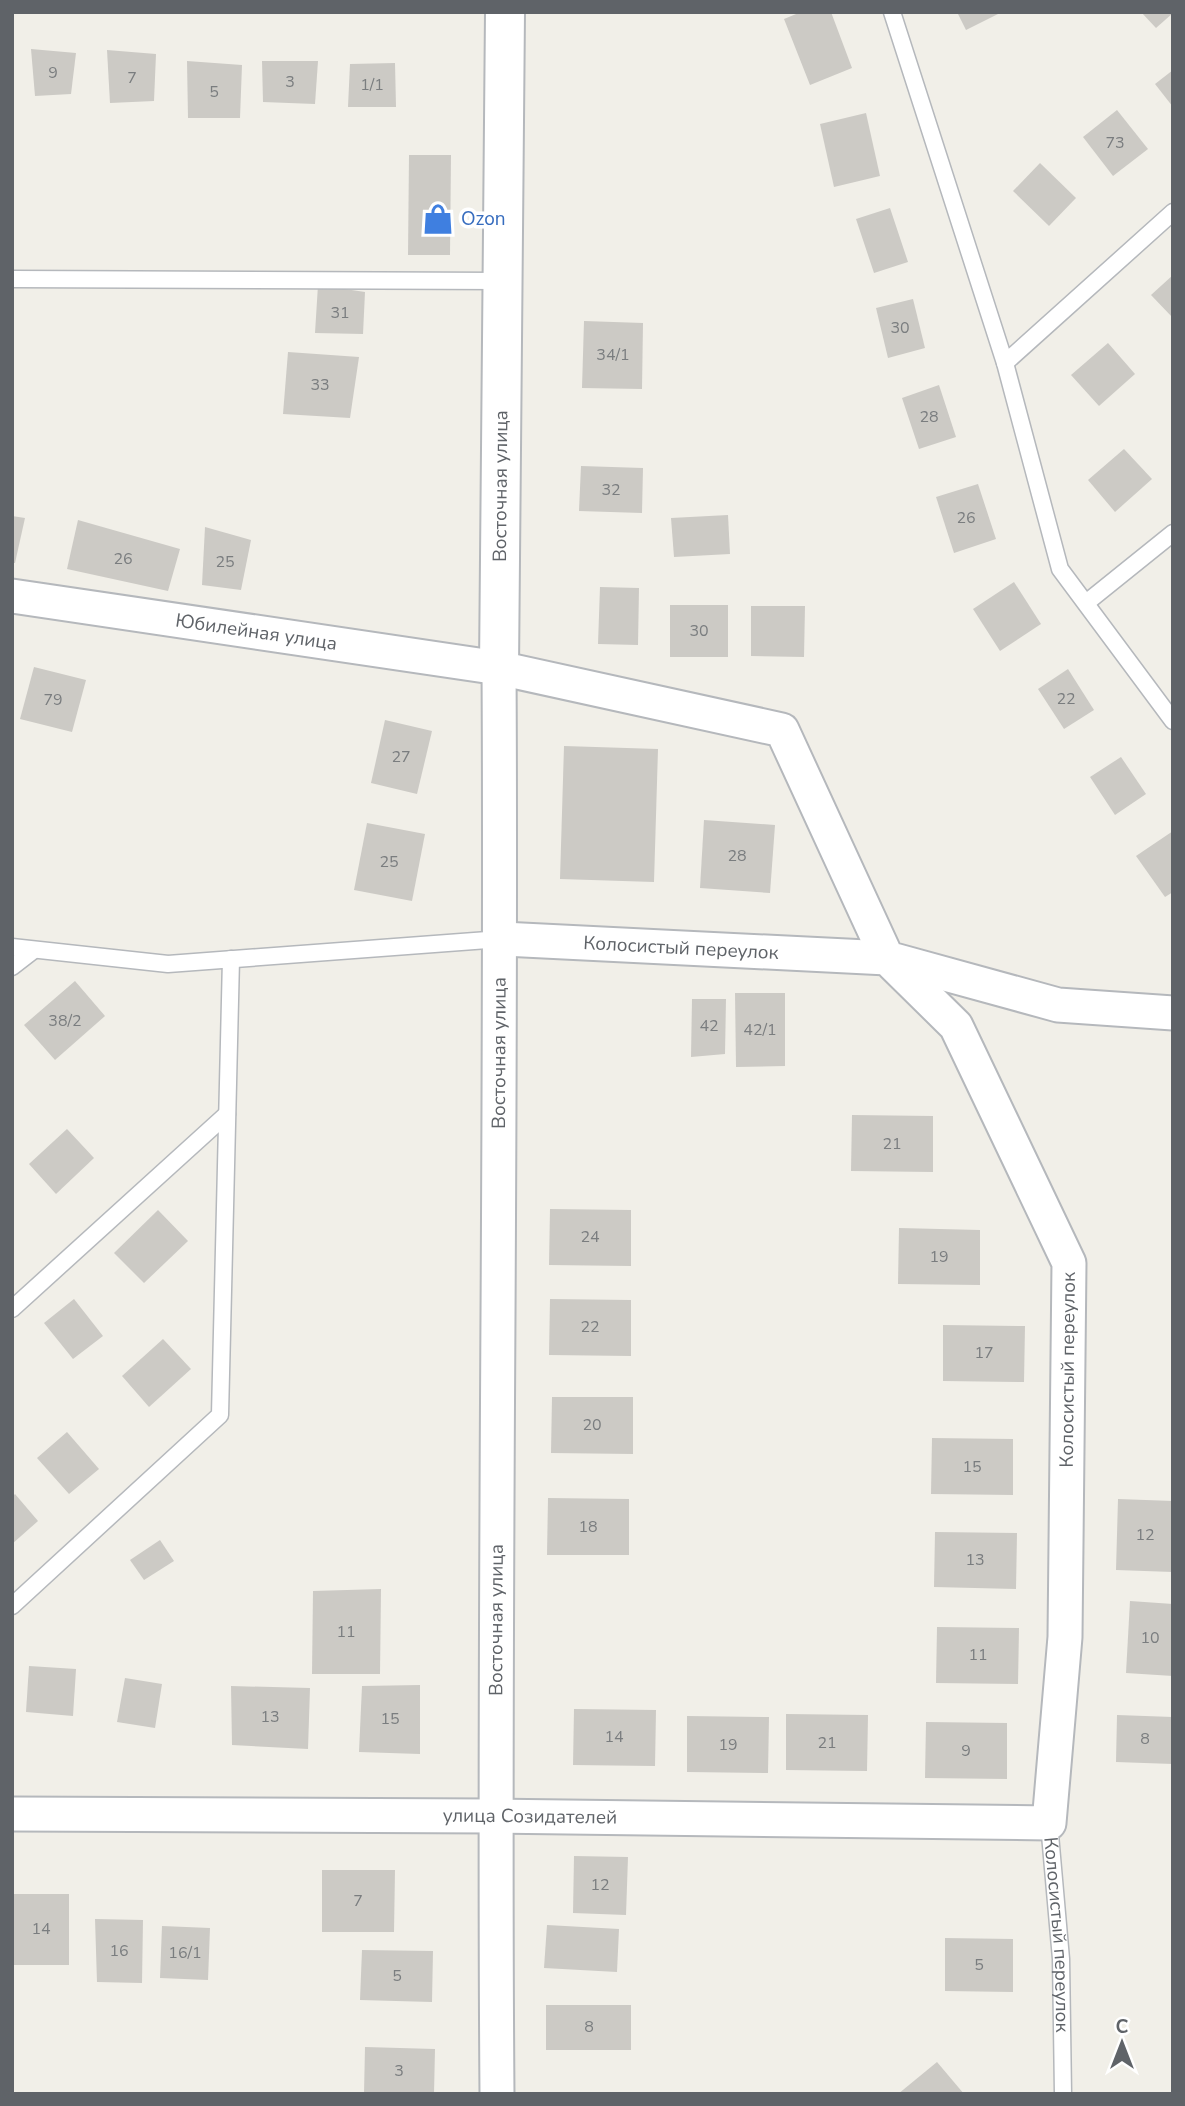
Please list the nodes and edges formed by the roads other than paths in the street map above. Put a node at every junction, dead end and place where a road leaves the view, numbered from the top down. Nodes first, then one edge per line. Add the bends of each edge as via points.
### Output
1 (505, 12) edge
2 (891, 12) edge
3 (1173, 212) edge
4 (12, 279) edge
5 (504, 281) junction
6 (1004, 363) junction
7 (1173, 533) edge
8 (12, 596) edge
9 (1086, 603) junction
10 (499, 668) junction
11 (1173, 721) edge
12 (501, 939) junction
13 (12, 947) edge
14 (34, 950) junction
15 (887, 958) junction
16 (231, 959) junction
17 (12, 967) edge
18 (1173, 1013) edge
19 (227, 1114) junction
20 (12, 1308) edge
21 (12, 1606) edge
22 (12, 1814) edge
23 (494, 1816) junction
24 (1049, 1823) junction
25 (497, 2094) edge
26 (1063, 2094) edge

1 - 5 street, Восточная улица
2 - 6 lane
3 - 6 lane
4 - 5 lane
5 - 10 street, Восточная улица
6 - 9 lane via 1060,569
7 - 9 lane
8 - 10 street, Юбилейная улица
9 - 11 lane
10 - 12 street, Восточная улица
10 - 15 street, Юбилейная улица via 782,730
12 - 15 street, Колосистый переулок
12 - 16 lane
12 - 23 street, Восточная улица
13 - 14 lane
14 - 16 lane via 167,964
14 - 17 lane
15 - 18 street via 1058,1005
15 - 24 street, Колосистый переулок via 956,1026 1069,1263 1065,1637
16 - 19 lane
19 - 20 lane
19 - 21 lane via 219,1415
22 - 23 street, улица Созидателей
23 - 24 street, улица Созидателей
23 - 25 street, Восточная улица
24 - 26 lane, Колосистый переулок via 1061,1959

